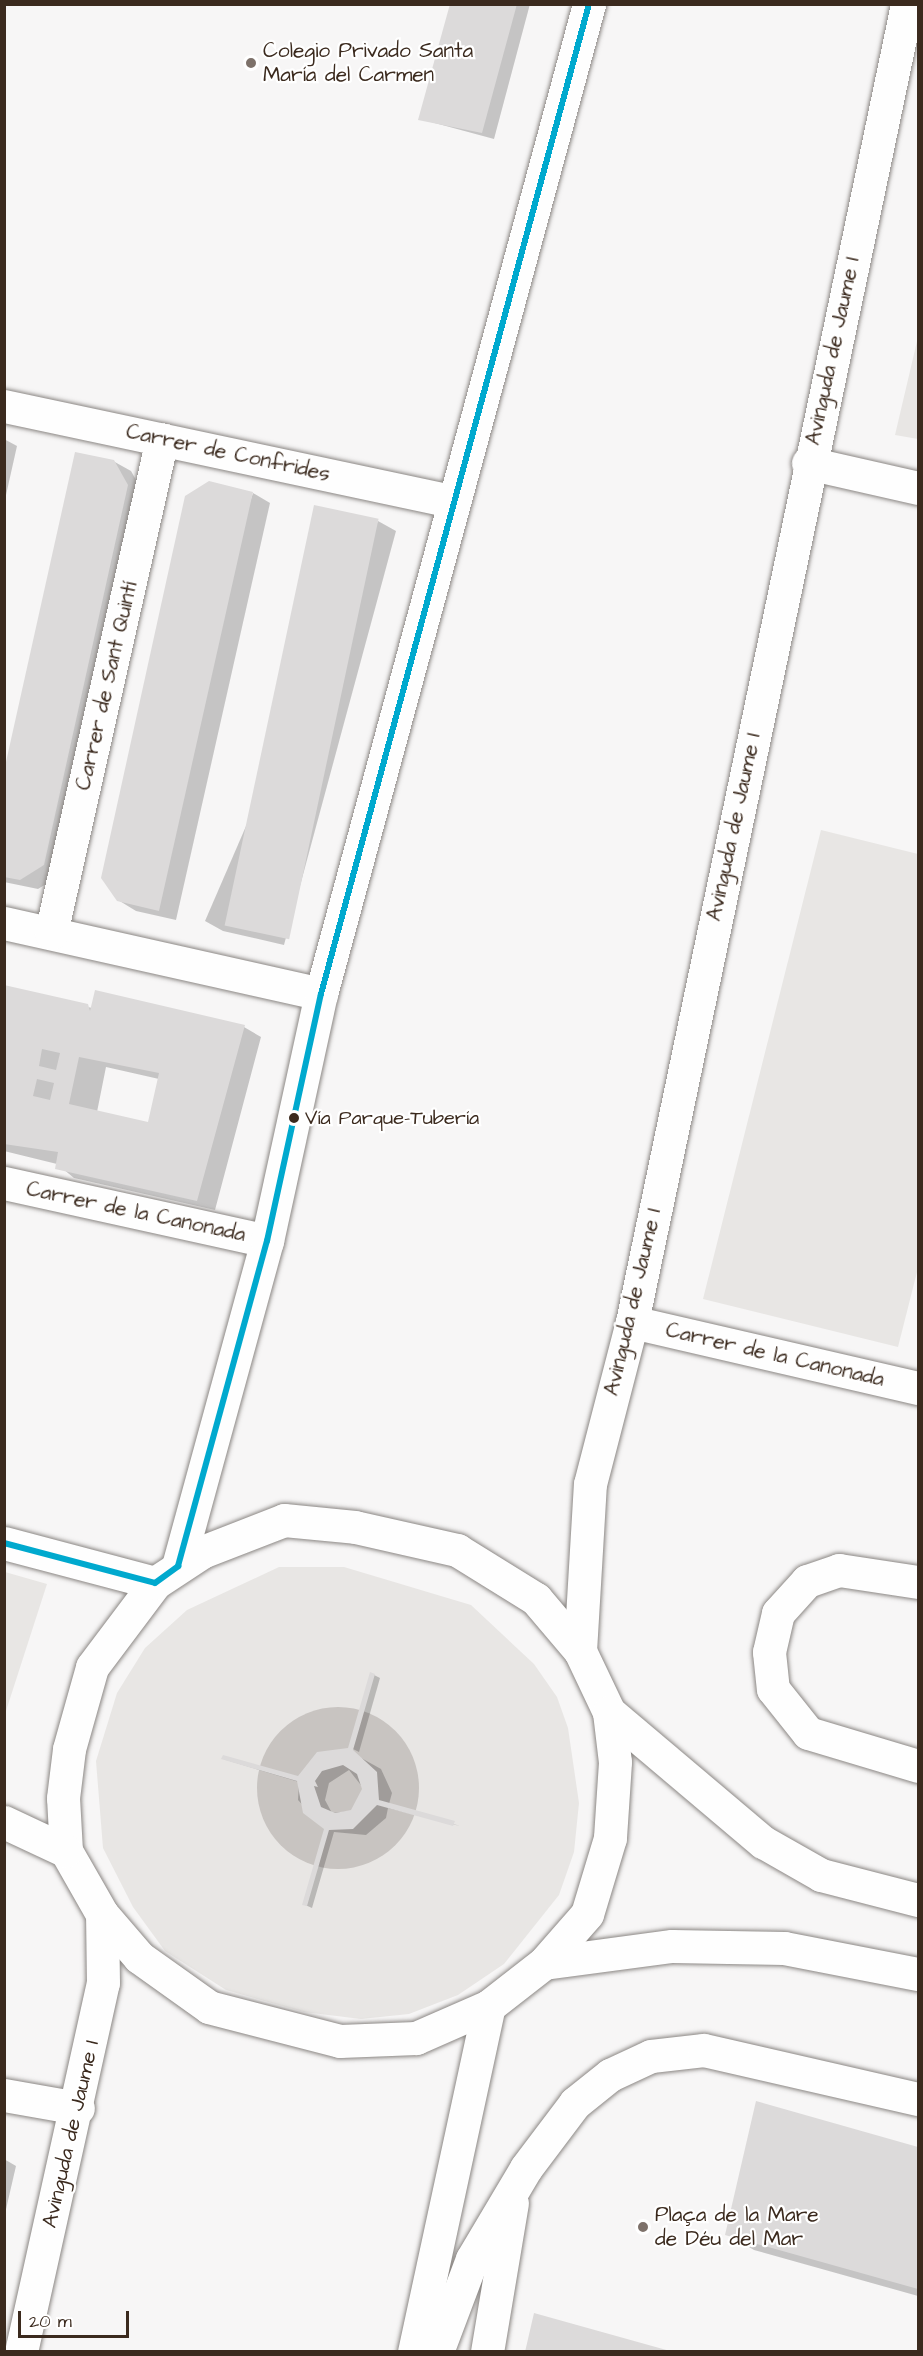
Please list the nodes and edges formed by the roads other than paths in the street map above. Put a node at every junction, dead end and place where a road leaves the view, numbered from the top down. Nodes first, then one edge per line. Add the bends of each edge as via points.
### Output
1 (589, 4) edge
2 (907, 4) edge
3 (4, 406) edge
4 (162, 439) junction
5 (808, 463) junction
6 (918, 488) edge
7 (452, 501) junction
8 (4, 923) edge
9 (51, 933) junction
10 (321, 994) junction
11 (4, 1183) edge
12 (267, 1241) junction
13 (632, 1322) junction
14 (918, 1388) edge
15 (4, 1543) edge
16 (166, 1574) junction
17 (918, 1582) edge
18 (580, 1651) junction
19 (609, 1712) junction
20 (918, 1766) edge
21 (4, 1822) edge
22 (66, 1851) junction
23 (918, 1900) edge
24 (102, 1914) junction
25 (544, 1963) junction
26 (918, 1974) edge
27 (489, 2006) junction
28 (4, 2095) edge
29 (918, 2099) edge
30 (78, 2108) junction
31 (513, 2198) junction
32 (21, 2352) edge
33 (414, 2352) edge
34 (437, 2352) edge
35 (487, 2352) edge

1 - 7 main road
2 - 5 main road, Avinguda de Jaume I
3 - 4 main road, Carrer de Confrides
4 - 7 main road, Carrer de Confrides
4 - 9 main road, Carrer de Sant Quintí
5 - 6 main road
5 - 13 main road, Avinguda de Jaume I
7 - 10 main road
8 - 9 main road
9 - 10 main road
10 - 12 main road
11 - 12 main road, Carrer de la Canonada
12 - 16 main road
13 - 14 main road, Carrer de la Canonada
13 - 18 main road, Avinguda de Jaume I via 590,1484
15 - 16 main road
16 - 18 main road via 284,1520 355,1527 458,1550 536,1599
16 - 22 main road via 92,1667 69,1749 63,1798
17 - 20 main road via 839,1570 807,1581 778,1613 770,1652 772,1689 808,1733
18 - 19 main road
19 - 23 main road via 763,1842 821,1875
19 - 25 main road via 615,1762 610,1838 587,1914
21 - 22 main road
22 - 24 main road
24 - 27 main road via 139,1957 209,2007 270,2026 340,2041 416,2038
24 - 30 main road, Avinguda de Jaume I via 103,1983
25 - 26 main road via 672,1946 783,1948
25 - 27 main road
27 - 33 main road
28 - 30 main road
29 - 31 main road via 738,2055 704,2050 651,2056 610,2075 575,2103 526,2168
30 - 32 main road, Avinguda de Jaume I
31 - 34 main road via 472,2259
31 - 35 main road via 506,2263

